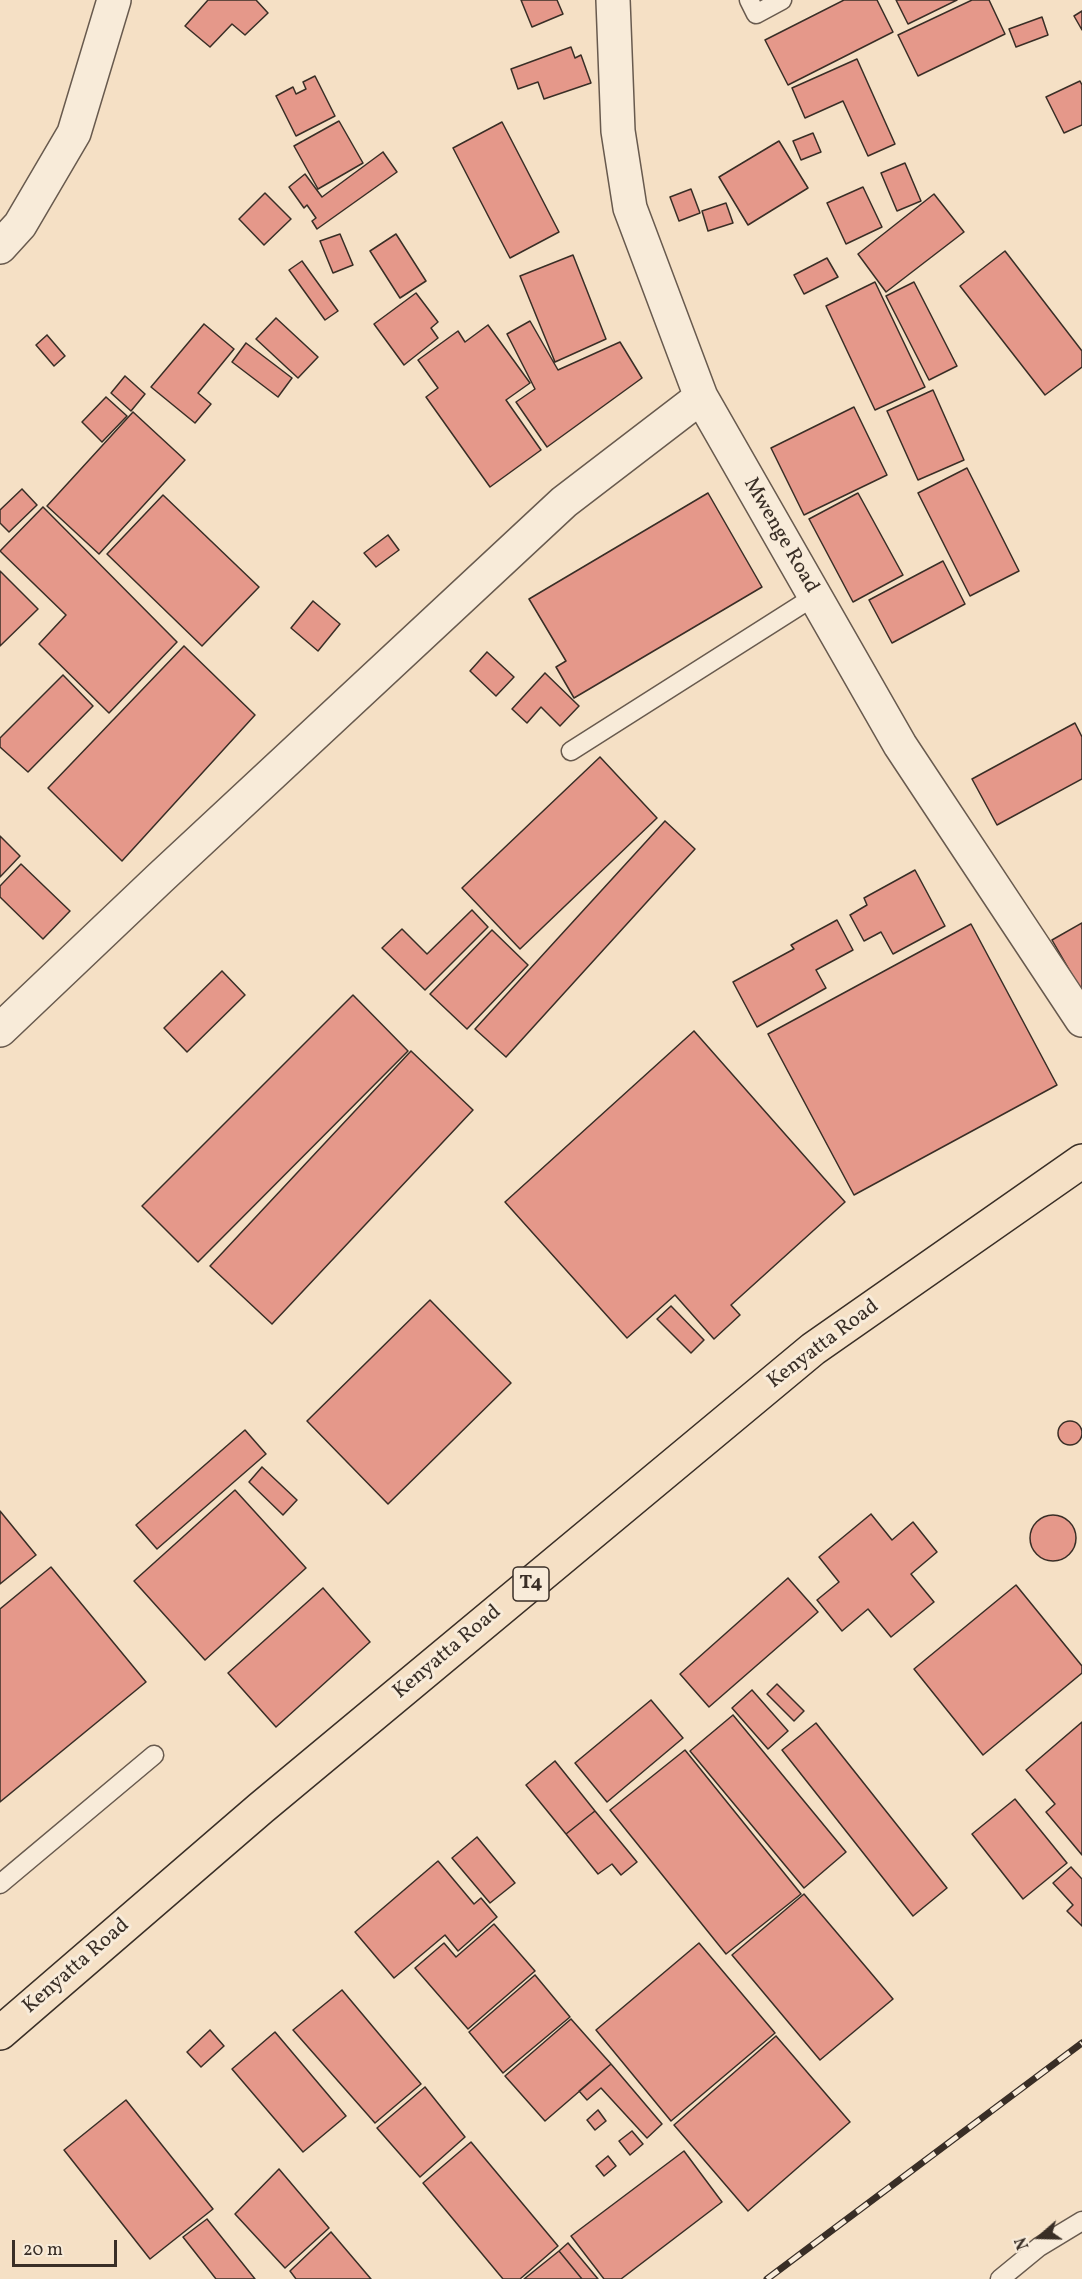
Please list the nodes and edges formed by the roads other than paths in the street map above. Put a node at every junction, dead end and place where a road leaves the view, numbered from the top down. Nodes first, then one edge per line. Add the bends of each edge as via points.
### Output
1 (114, 0) edge
2 (613, 0) edge
3 (748, 0) edge
4 (782, 0) edge
5 (0, 247) edge
6 (701, 397) junction
7 (815, 596) junction
8 (571, 751) dead end
9 (1082, 1020) edge
10 (0, 1030) edge
11 (1082, 1161) edge
12 (154, 1755) dead end
13 (0, 1884) edge
14 (0, 2032) edge
15 (1082, 2221) edge
16 (1000, 2279) edge

1 - 5 street via 74,133 21,225
2 - 6 street, Mwenge Road via 618,131 630,208
3 - 4 lane via 756,14
6 - 7 street, Mwenge Road
6 - 10 street via 564,502
7 - 8 lane
7 - 9 street, Mwenge Road via 900,745
11 - 14 highway, Kenyatta Road / T4 via 813,1349 261,1808
12 - 13 lane
15 - 16 lane via 1039,2247

